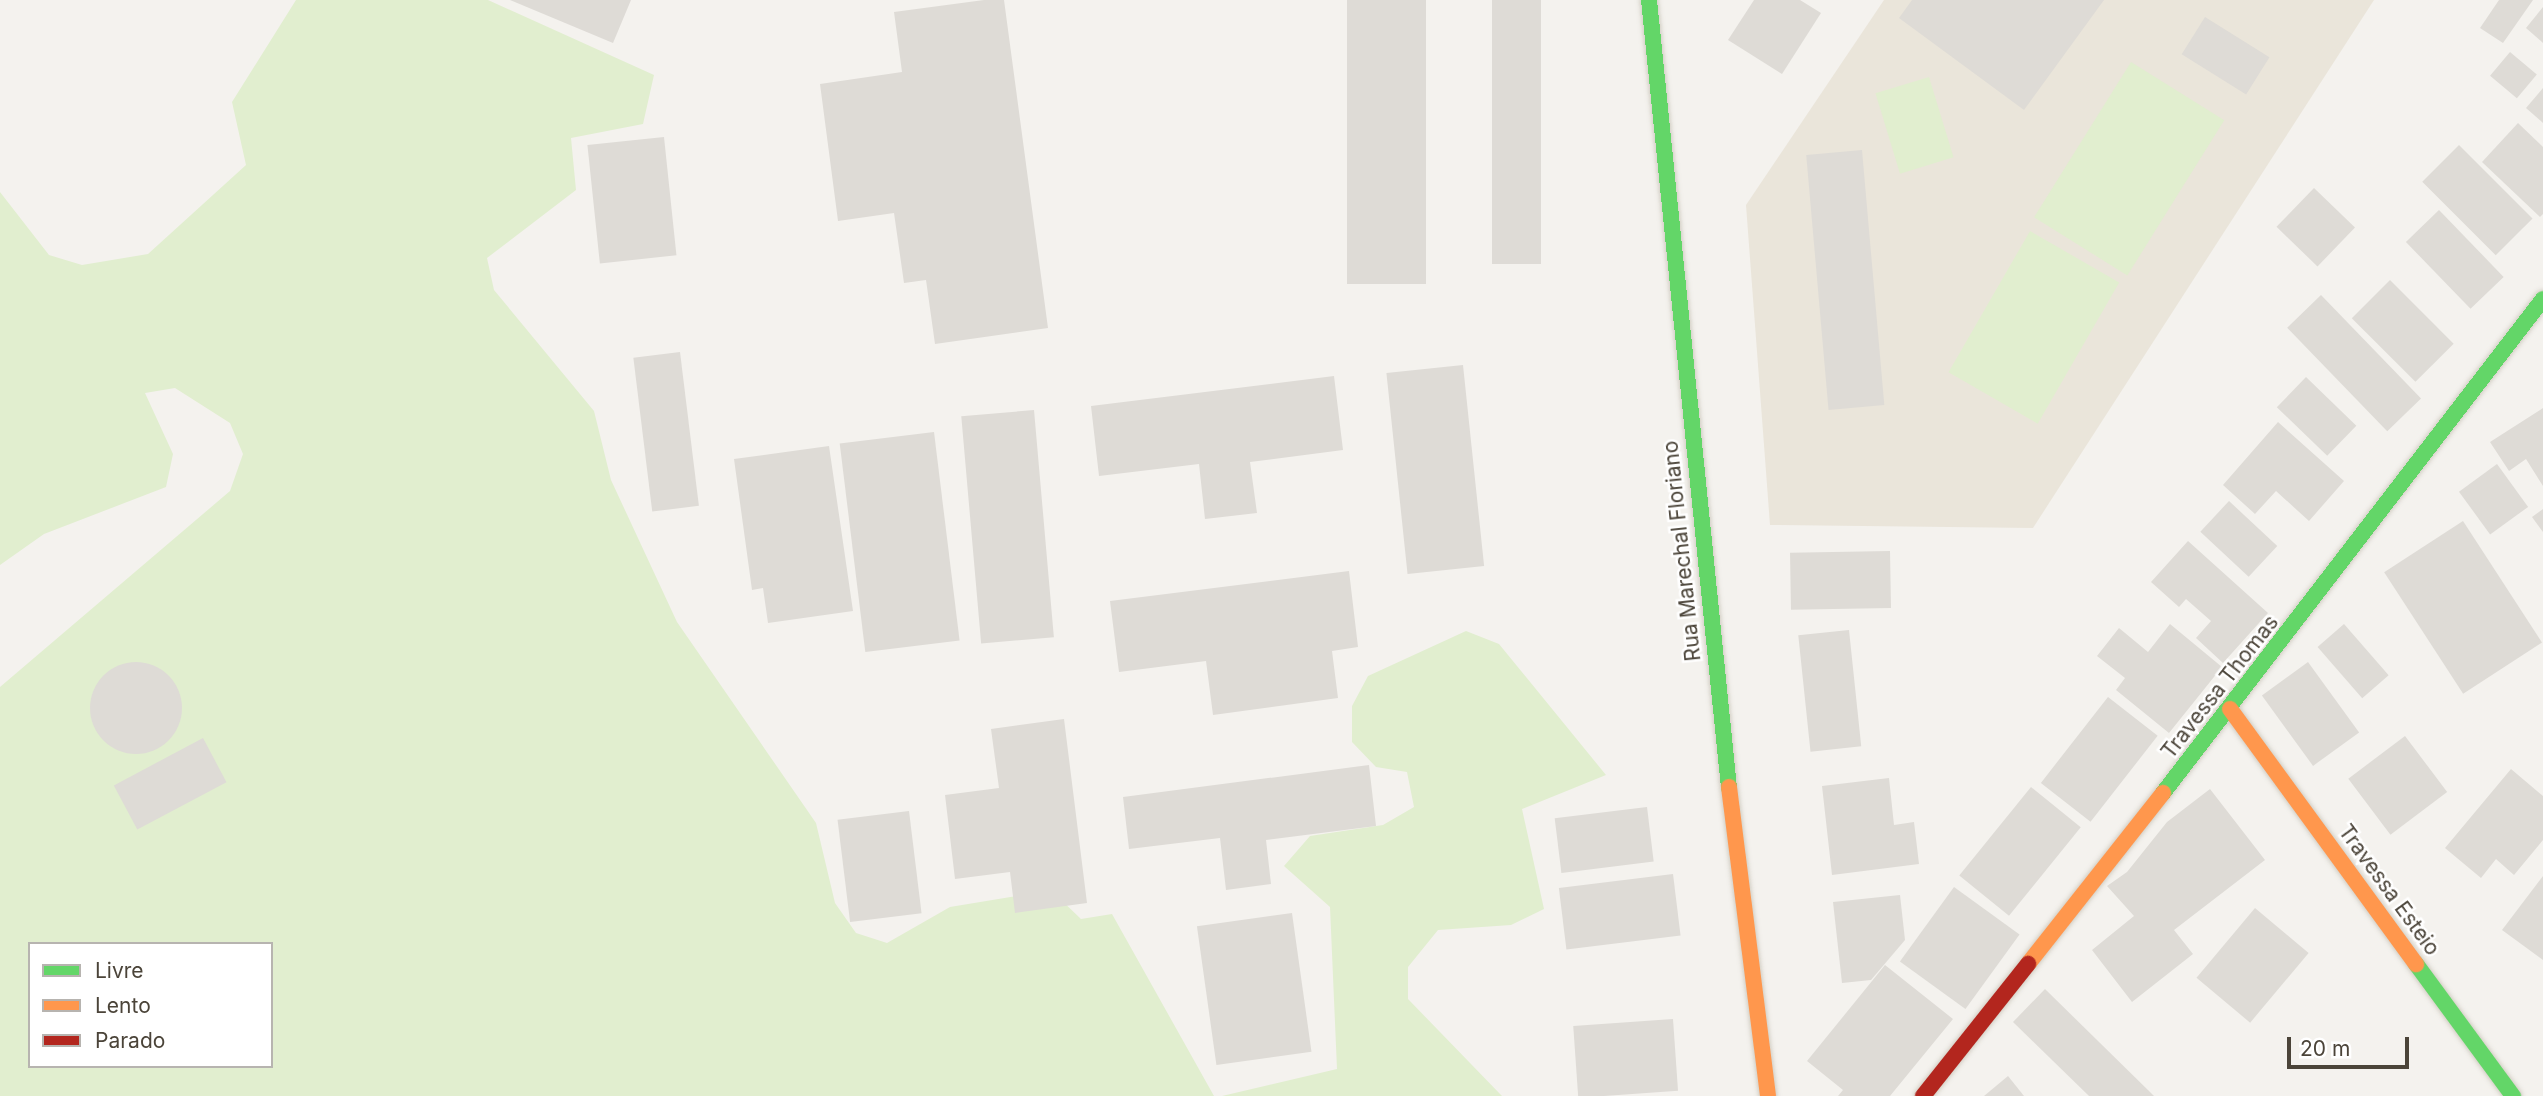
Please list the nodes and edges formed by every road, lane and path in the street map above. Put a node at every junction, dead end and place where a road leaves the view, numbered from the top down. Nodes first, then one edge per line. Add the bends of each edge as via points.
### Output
1 (1649, 0) edge
2 (2543, 299) edge
3 (2231, 709) junction
4 (1768, 1096) edge
5 (1923, 1096) edge
6 (2513, 1096) edge

1 - 4 street, Rua Marechal Floriano via 1718,704
2 - 3 street, Travessa Thomas
3 - 5 street, Travessa Thomas
3 - 6 street, Travessa Esteio

